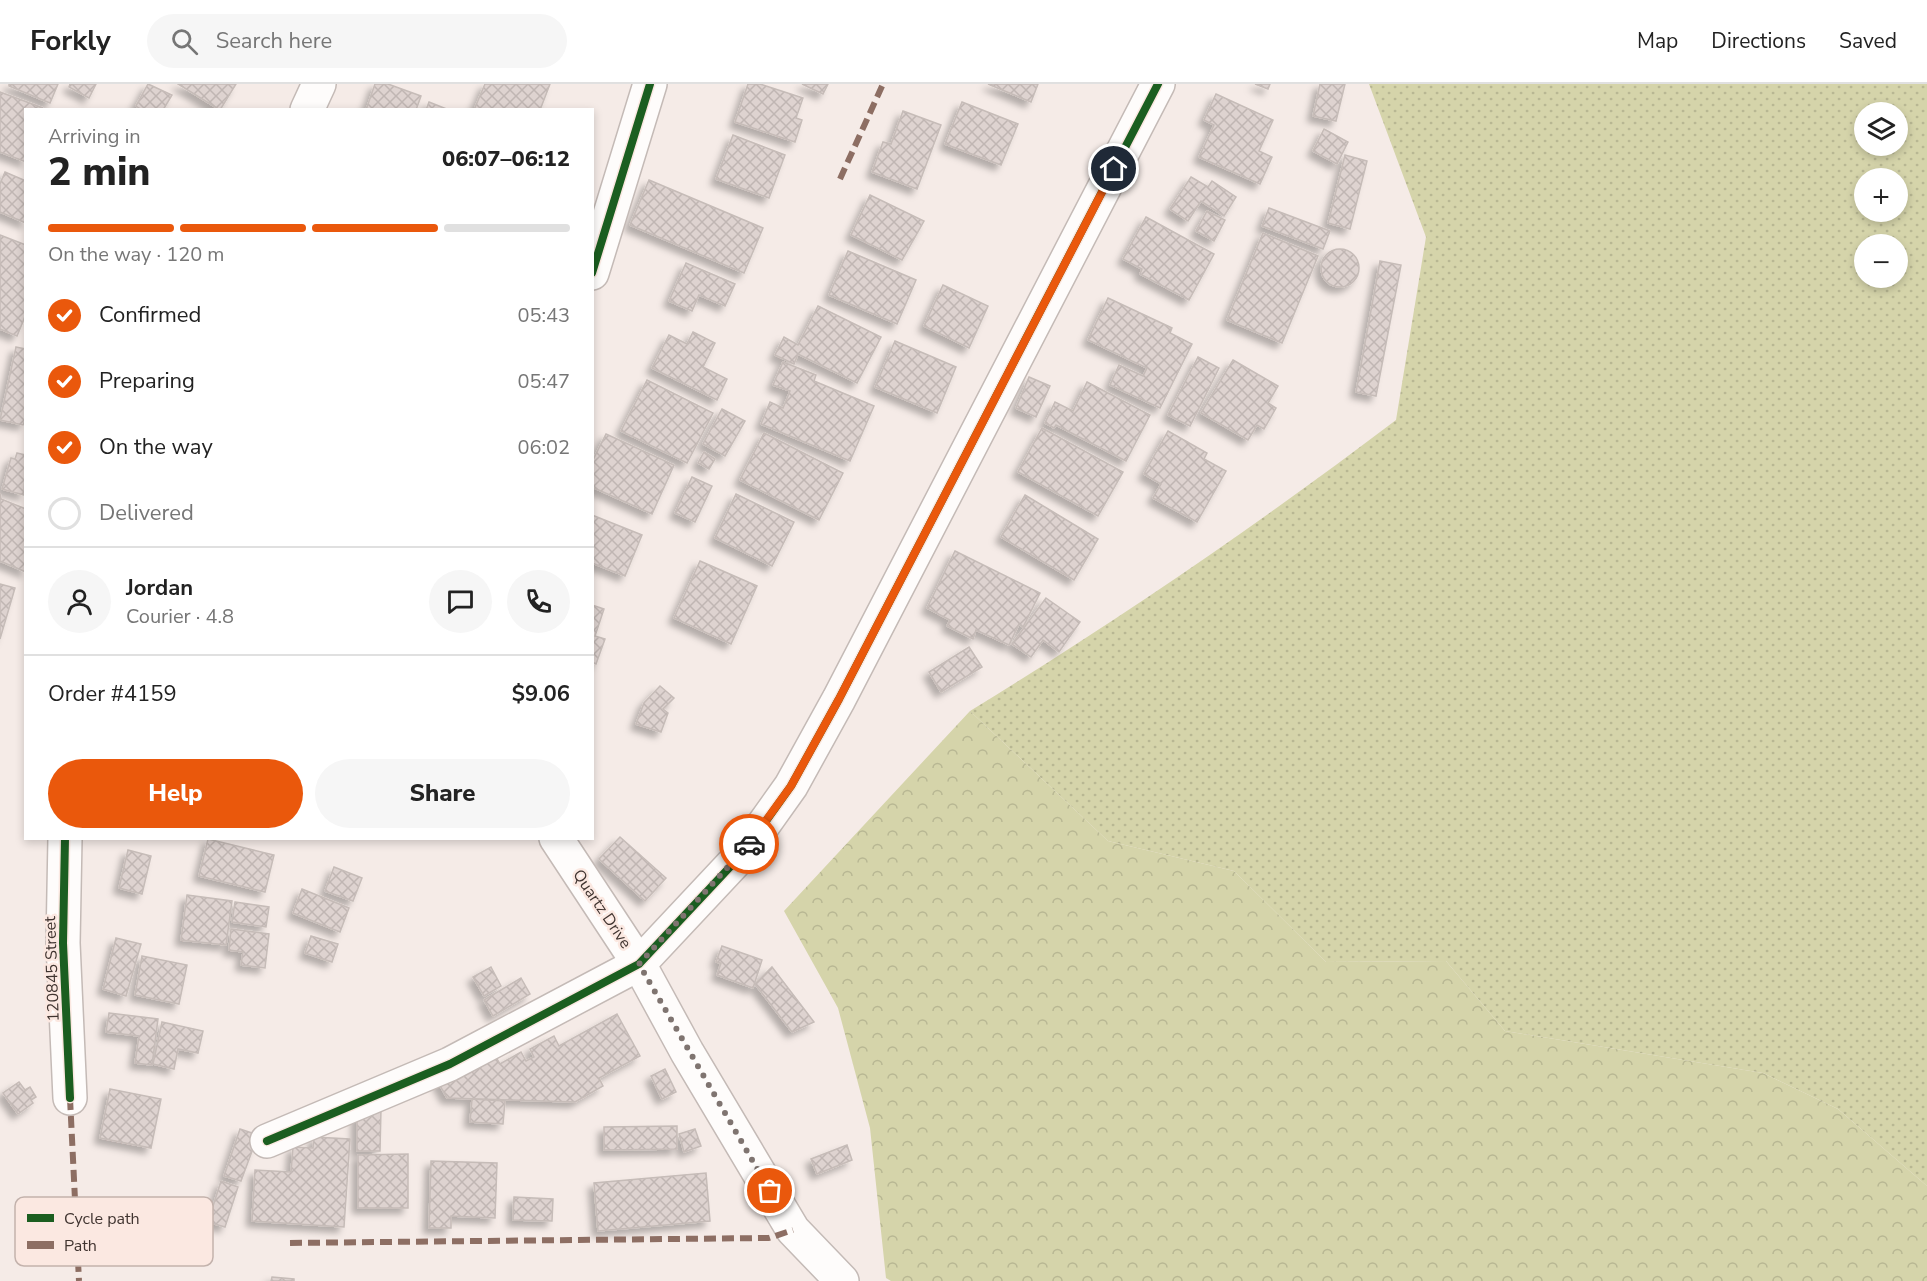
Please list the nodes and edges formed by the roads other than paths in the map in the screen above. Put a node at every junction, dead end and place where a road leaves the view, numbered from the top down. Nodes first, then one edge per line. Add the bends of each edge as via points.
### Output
1 (319, 84) edge
2 (650, 84) edge
3 (1158, 84) edge
4 (308, 108) edge
5 (594, 266) edge
6 (65, 840) edge
7 (557, 840) edge
8 (639, 964) junction
9 (70, 1098) dead end
10 (267, 1141) dead end
11 (842, 1281) edge

1 - 4 street
2 - 5 street
3 - 8 street via 791,786 744,852
6 - 9 street, 120845 Street via 63,943
7 - 8 street, Quartz Drive
8 - 10 street via 450,1064
8 - 11 street, Quartz Drive via 793,1230

